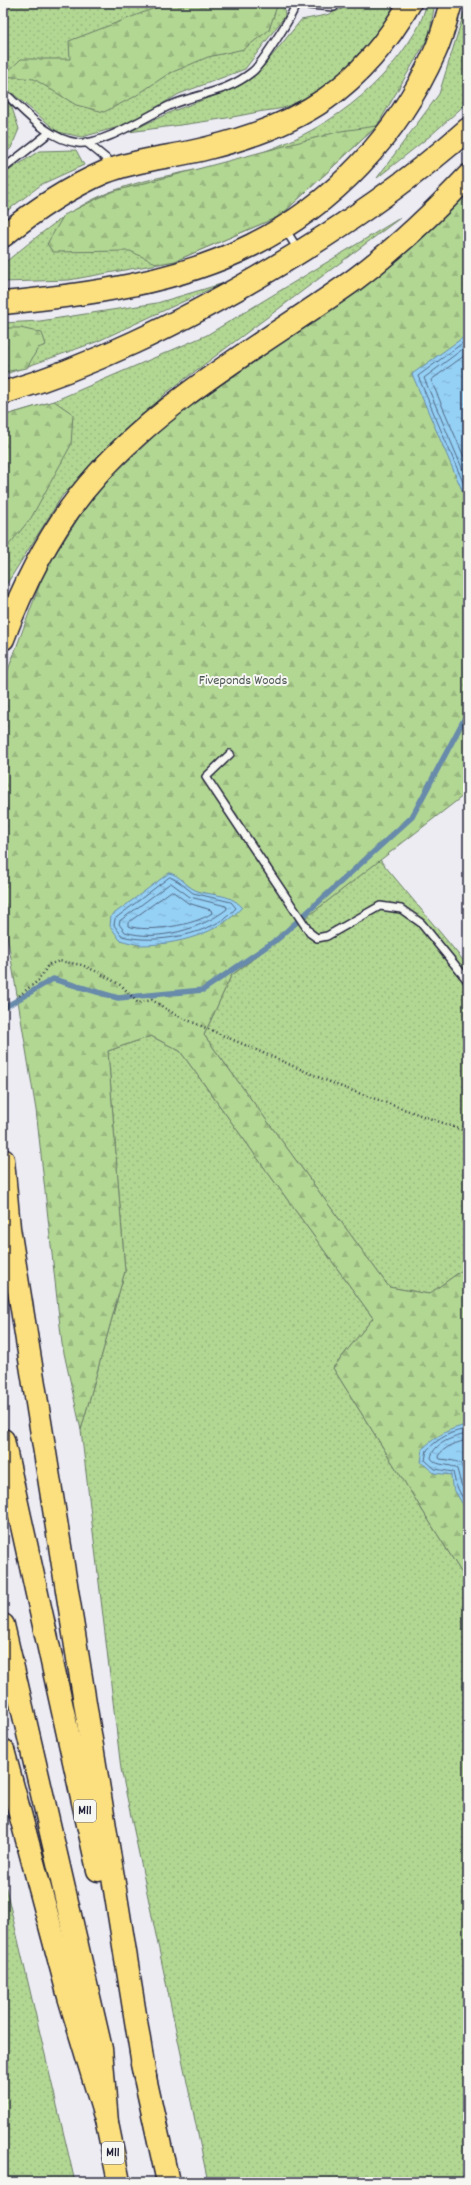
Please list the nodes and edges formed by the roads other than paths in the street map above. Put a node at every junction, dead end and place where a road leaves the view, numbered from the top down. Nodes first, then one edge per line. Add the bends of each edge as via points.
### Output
1 (410, 3) edge
2 (451, 3) edge
3 (296, 4) edge
4 (334, 7) dead end
5 (9, 97) dead end
6 (468, 129) edge
7 (49, 133) junction
8 (86, 142) junction
9 (3, 168) edge
10 (118, 168) junction
11 (468, 176) edge
12 (284, 227) junction
13 (3, 236) edge
14 (300, 252) junction
15 (3, 303) edge
16 (9, 391) edge
17 (3, 639) edge
18 (230, 754) dead end
19 (468, 981) edge
20 (3, 1160) edge
21 (3, 1440) edge
22 (3, 1624) edge
23 (3, 1750) edge
24 (145, 2077) junction
25 (107, 2123) junction
26 (120, 2182) edge
27 (168, 2182) edge

1 - 10 highway via 380,49 356,76 327,99 295,118 256,134 208,148 157,157
2 - 12 highway via 436,51 415,93 392,129 356,170 326,198
3 - 4 lane
3 - 8 lane via 253,72 222,90 172,105 99,140
5 - 7 lane
6 - 14 highway via 419,170
7 - 8 lane via 79,143
7 - 9 lane
8 - 10 lane
10 - 13 highway via 76,186 38,208
11 - 17 highway via 438,208 355,278 173,405 98,474 63,519 32,572
12 - 14 lane
12 - 15 highway via 251,246 198,266 126,285
14 - 16 highway via 233,292 123,348 50,379
18 - 19 lane via 206,777 305,926 317,938 327,936 380,906 401,909 421,924
20 - 24 highway via 10,1235
21 - 24 highway, M11
22 - 25 highway, M11 via 101,2049
23 - 25 highway via 69,1997
24 - 27 highway, M11
25 - 26 highway, M11

